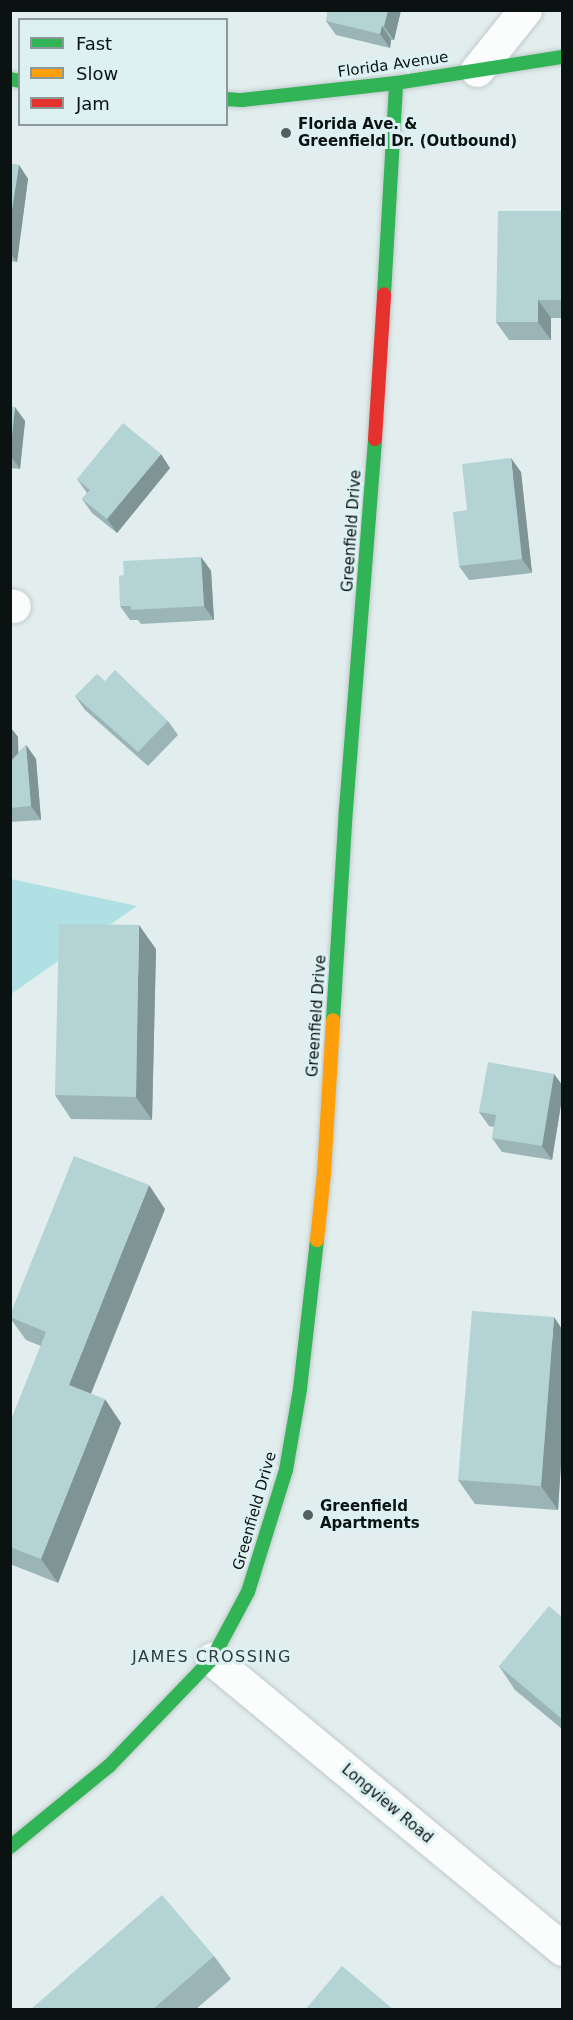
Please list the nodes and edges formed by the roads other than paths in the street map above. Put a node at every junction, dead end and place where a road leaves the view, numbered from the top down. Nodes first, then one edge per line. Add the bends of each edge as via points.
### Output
1 (525, 10) edge
2 (562, 57) edge
3 (477, 69) junction
4 (396, 83) junction
5 (228, 99) edge
6 (212, 1659) junction
7 (10, 1847) edge
8 (562, 1949) edge

1 - 3 street
2 - 3 street, Florida Avenue
3 - 4 street, Florida Avenue
4 - 5 street, Florida Avenue
4 - 6 street, Greenfield Drive via 372,495 346,808 324,1173 300,1389 286,1470 251,1581
6 - 7 street, Greenfield Drive via 109,1766
6 - 8 street, Longview Road

